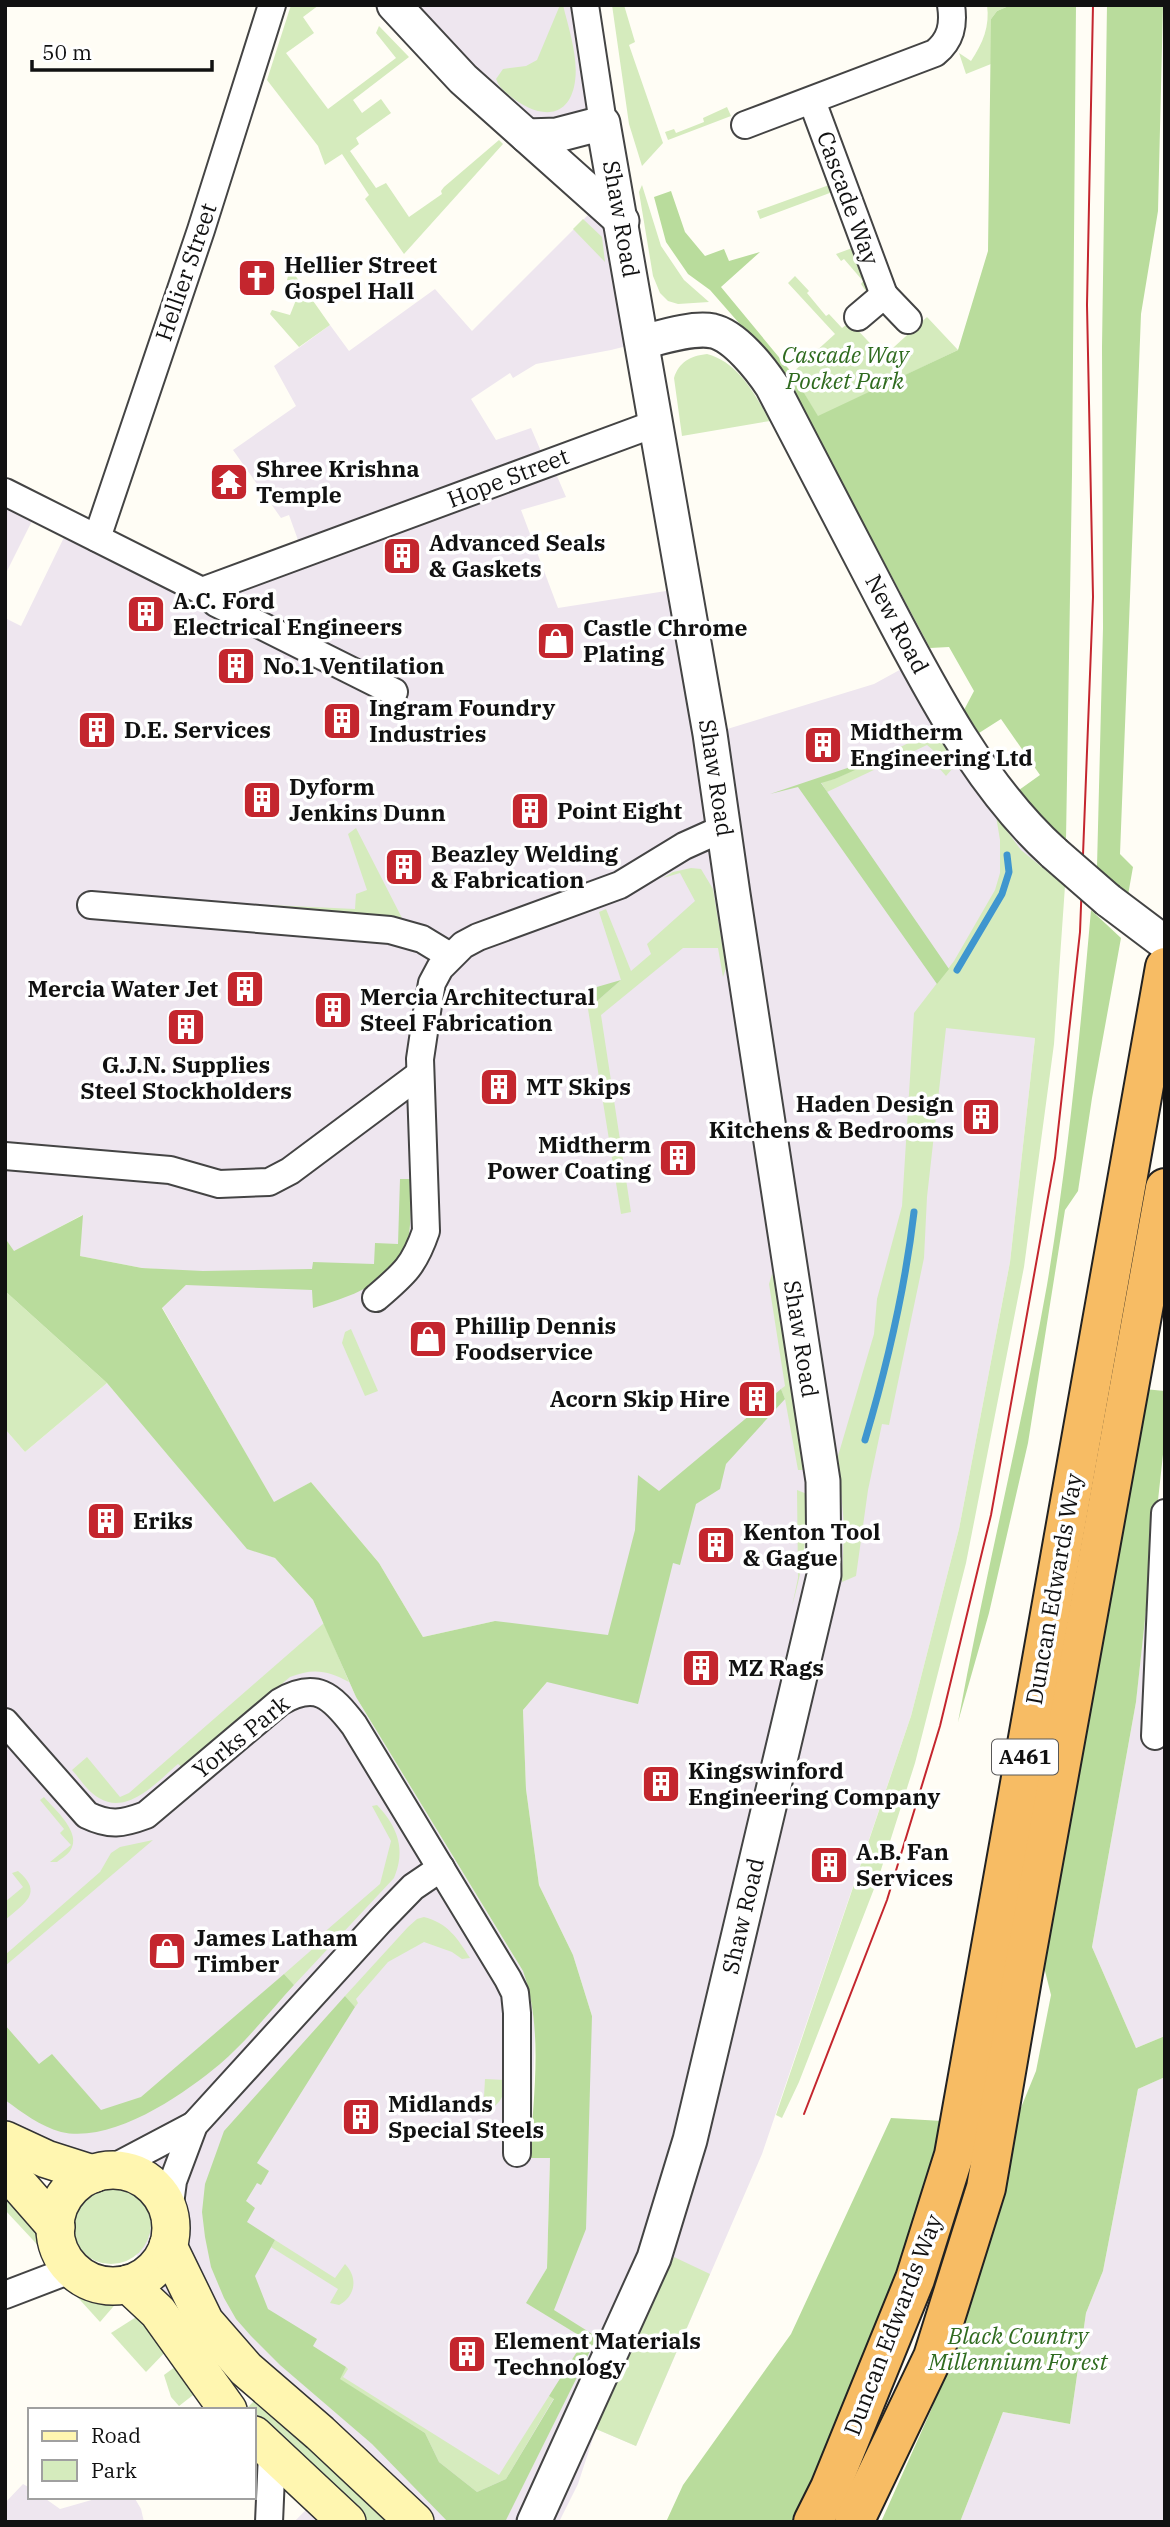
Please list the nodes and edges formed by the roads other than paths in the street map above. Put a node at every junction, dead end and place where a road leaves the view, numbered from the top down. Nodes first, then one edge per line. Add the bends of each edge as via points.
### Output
1 (272, 5) edge
2 (394, 5) edge
3 (585, 5) edge
4 (951, 5) edge
5 (813, 100) junction
6 (603, 123) junction
7 (745, 125) dead end
8 (527, 136) junction
9 (622, 221) junction
10 (884, 295) junction
11 (858, 317) dead end
12 (908, 320) dead end
13 (643, 342) junction
14 (657, 423) junction
15 (5, 492) edge
16 (97, 538) junction
17 (202, 592) junction
18 (394, 692) dead end
19 (724, 828) junction
20 (91, 905) dead end
21 (1165, 943) edge
22 (450, 956) junction
23 (1165, 967) edge
24 (1164, 972) edge
25 (420, 1074) junction
26 (5, 1156) edge
27 (1165, 1188) edge
28 (376, 1298) dead end
29 (1165, 1513) edge
30 (5, 1722) edge
31 (1155, 1736) dead end
32 (441, 1868) junction
33 (194, 2125) junction
34 (5, 2140) edge
35 (517, 2153) dead end
36 (5, 2169) edge
37 (99, 2173) junction
38 (56, 2227) junction
39 (169, 2229) junction
40 (73, 2269) junction
41 (128, 2284) junction
42 (5, 2295) edge
43 (227, 2408) edge
44 (263, 2444) edge
45 (269, 2522) edge
46 (347, 2522) edge
47 (415, 2522) edge
48 (534, 2522) edge
49 (813, 2522) edge
50 (854, 2522) edge

1 - 16 street, Hellier Street
2 - 8 street via 463,79
3 - 6 street
4 - 5 street, Cascade Way via 953,23 948,38 935,53
5 - 7 street, Cascade Way
5 - 10 street, Cascade Way
6 - 8 street via 557,135
6 - 9 street, Shaw Road
8 - 9 street
9 - 13 street, Shaw Road
10 - 11 street, Cascade Way
10 - 12 street, Cascade Way
13 - 14 street, Shaw Road
13 - 21 street, New Road, bridge via 679,332 714,331 759,366 938,700 998,792 1028,830
14 - 17 street, Hope Street
14 - 19 street, Shaw Road
15 - 16 street
16 - 17 street
17 - 18 street
19 - 22 street via 620,885 496,929
19 - 48 street, Shaw Road via 823,1472 824,1574 693,2129 654,2258
20 - 22 street via 390,930 422,939
22 - 25 street via 432,983
23 - 24 highway, Duncan Edwards Way / A461
24 - 49 highway, Duncan Edwards Way / A461 via 954,2155 915,2279
25 - 26 street via 270,1182 219,1184 170,1170
25 - 28 street via 426,1231 408,1270
27 - 50 highway, Duncan Edwards Way / A461 via 986,2188 933,2357
29 - 31 street
30 - 32 street, Yorks Park via 87,1815 125,1823 146,1815 280,1702 297,1692 329,1697 354,1725
32 - 33 street via 413,1887 380,1921
32 - 35 street, Yorks Park via 515,1993
33 - 37 street
33 - 39 street via 173,2182
34 - 37 main road via 46,2159
36 - 38 main road
37 - 38 main road via 68,2192
37 - 39 main road via 132,2173 150,2183 158,2191
38 - 40 main road via 60,2250
39 - 41 main road via 156,2267
39 - 47 main road via 205,2322 238,2360
40 - 41 main road via 102,2285
40 - 42 street
41 - 43 main road via 158,2312
44 - 45 street
44 - 46 main road

